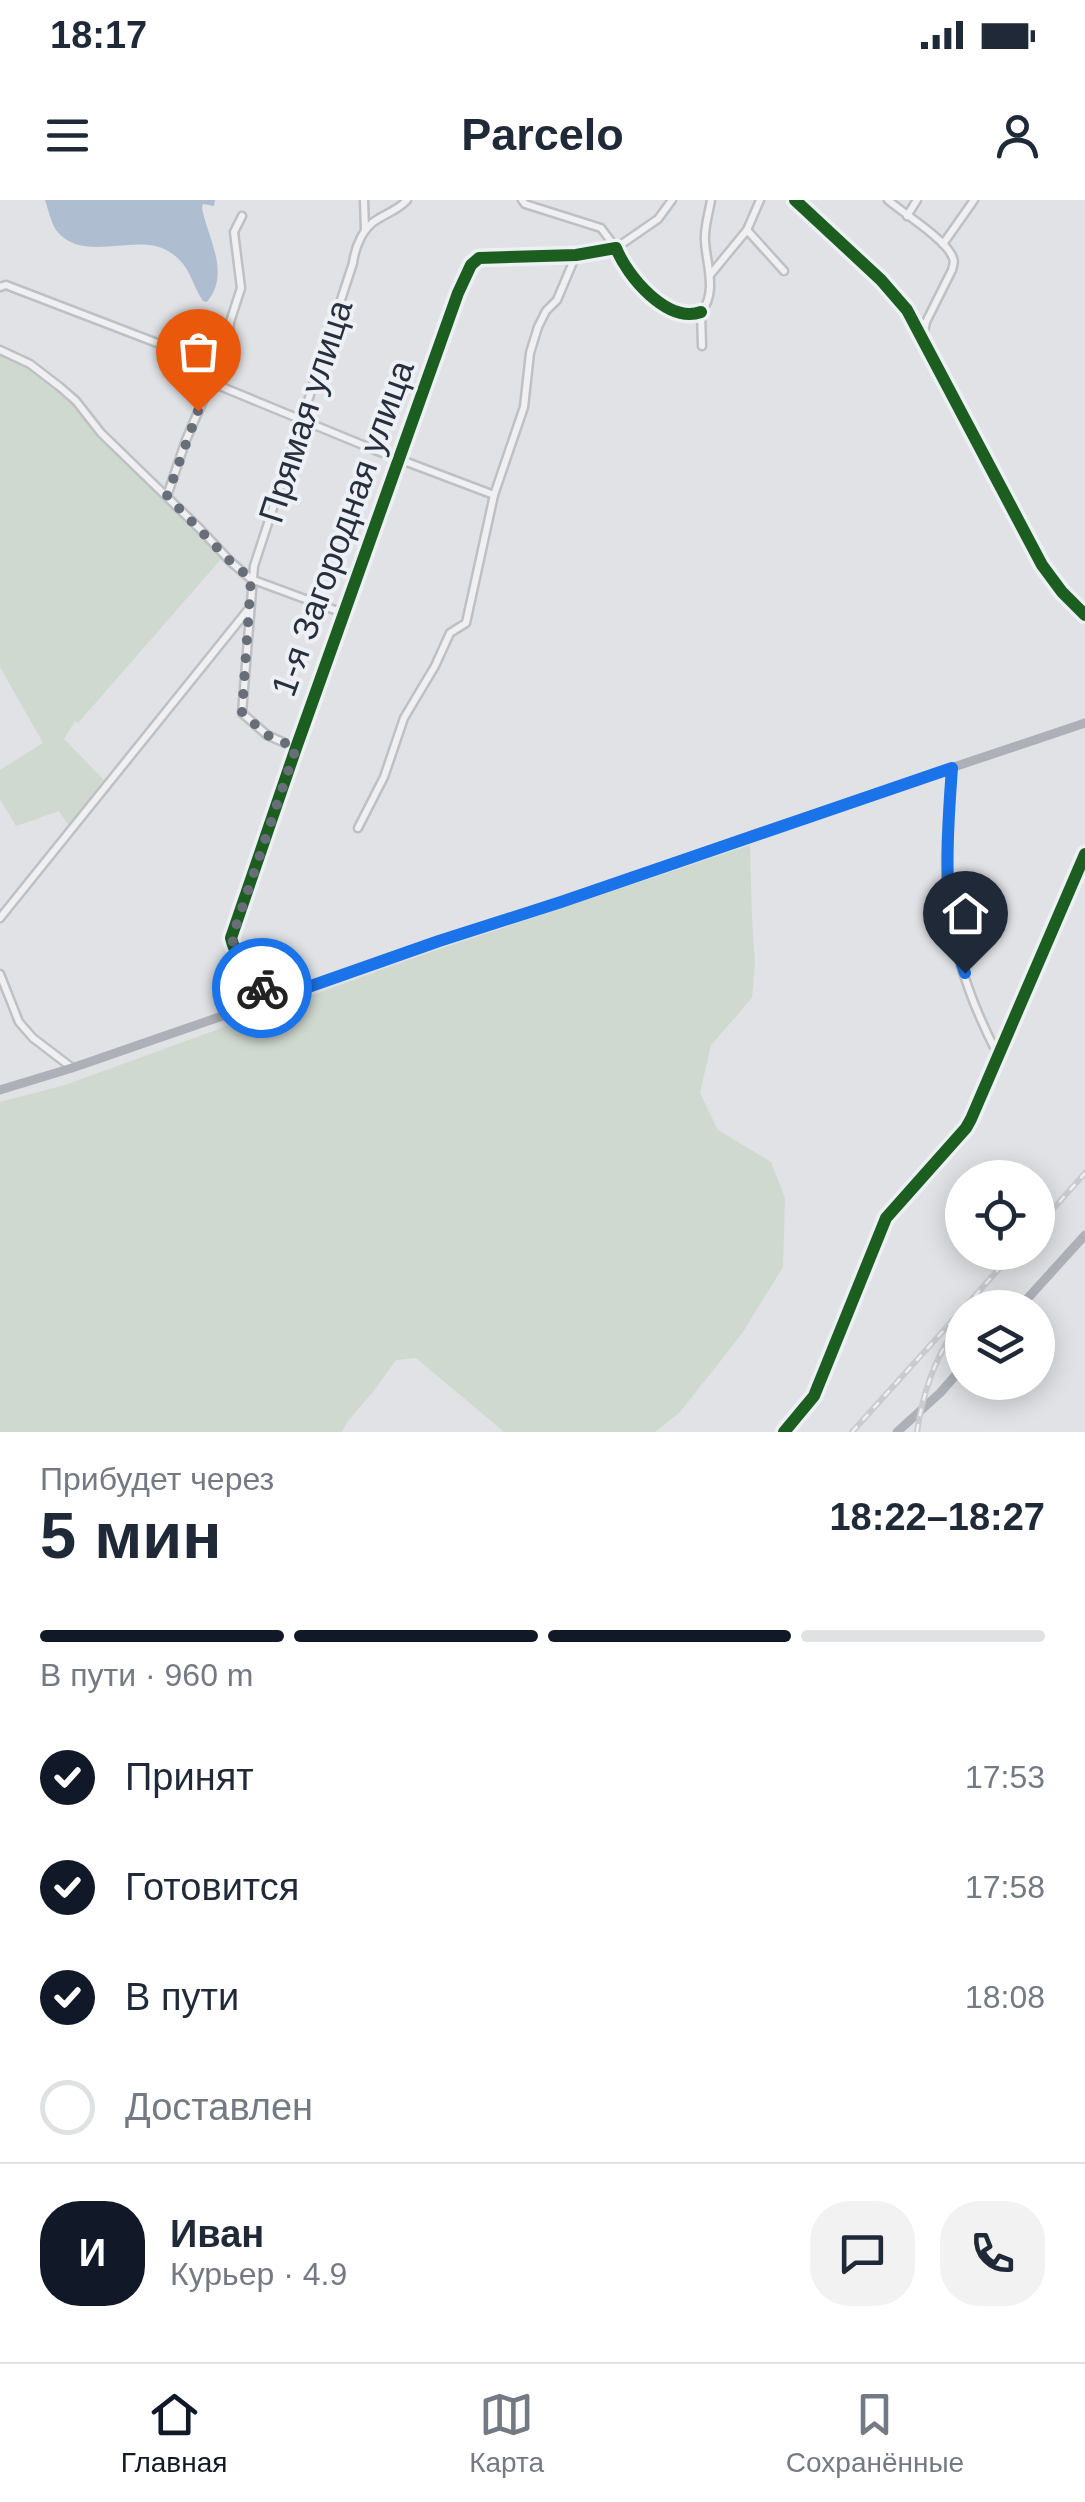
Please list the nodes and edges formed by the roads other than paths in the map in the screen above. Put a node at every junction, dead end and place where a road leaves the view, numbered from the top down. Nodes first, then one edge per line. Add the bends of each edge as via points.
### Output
1 (364, 200) edge
2 (407, 200) edge
3 (522, 200) edge
4 (672, 200) edge
5 (711, 200) edge
6 (760, 200) edge
7 (794, 200) edge
8 (888, 200) edge
9 (917, 200) edge
10 (974, 200) edge
11 (242, 216) dead end
12 (906, 216) junction
13 (366, 230) junction
14 (747, 230) junction
15 (944, 244) junction
16 (616, 248) junction
17 (576, 254) junction
18 (784, 271) dead end
19 (710, 276) junction
20 (0, 288) edge
21 (701, 312) junction
22 (922, 337) junction
23 (702, 346) dead end
24 (0, 350) edge
25 (217, 366) junction
26 (210, 382) junction
27 (302, 419) junction
28 (398, 459) junction
29 (494, 495) junction
30 (167, 496) junction
31 (251, 579) junction
32 (249, 608) junction
33 (343, 613) junction
34 (1085, 615) edge
35 (1085, 723) edge
36 (296, 748) junction
37 (952, 768) junction
38 (358, 828) dead end
39 (1085, 854) edge
40 (0, 918) edge
41 (0, 974) edge
42 (274, 999) junction
43 (998, 1055) junction
44 (72, 1068) junction
45 (0, 1090) edge
46 (1085, 1235) edge
47 (1035, 1290) edge
48 (945, 1387) edge
49 (784, 1432) edge
50 (897, 1432) edge

1 - 13 street
2 - 13 street
3 - 16 street via 601,228
4 - 16 street via 658,219
5 - 19 street via 705,238
6 - 14 street
7 - 22 main road via 880,280
8 - 12 street
9 - 12 street
10 - 15 street
11 - 25 street via 234,232 241,288
12 - 15 street
13 - 27 street, Прямая улица
14 - 18 street
14 - 19 street
15 - 22 street via 954,261
16 - 17 street, 1-я Загородная улица
16 - 21 street via 647,292 683,314
17 - 28 street, 1-я Загородная улица via 479,258 471,265
17 - 29 street via 558,300 538,327 524,407
19 - 21 street via 709,301
20 - 25 street via 6,284
21 - 23 street
22 - 34 main road via 1042,565
24 - 30 street via 60,386
25 - 26 street
26 - 27 street
26 - 30 street
27 - 28 street
27 - 31 street, Прямая улица
28 - 29 street
28 - 33 street, 1-я Загородная улица
29 - 38 street via 466,623 450,632 404,718
30 - 31 street
31 - 32 street, Прямая улица
31 - 33 street
32 - 36 street, Прямая улица via 242,713
32 - 40 street
33 - 36 street, 1-я Загородная улица
35 - 37 main road
36 - 42 street, 1-я Загородная улица via 232,938 245,968
37 - 42 main road
37 - 43 street via 949,912 967,980
39 - 43 street
41 - 44 street via 18,1022
42 - 44 main road
43 - 49 street via 966,1128 886,1218 814,1396
44 - 45 main road
46 - 47 main road
48 - 50 main road

